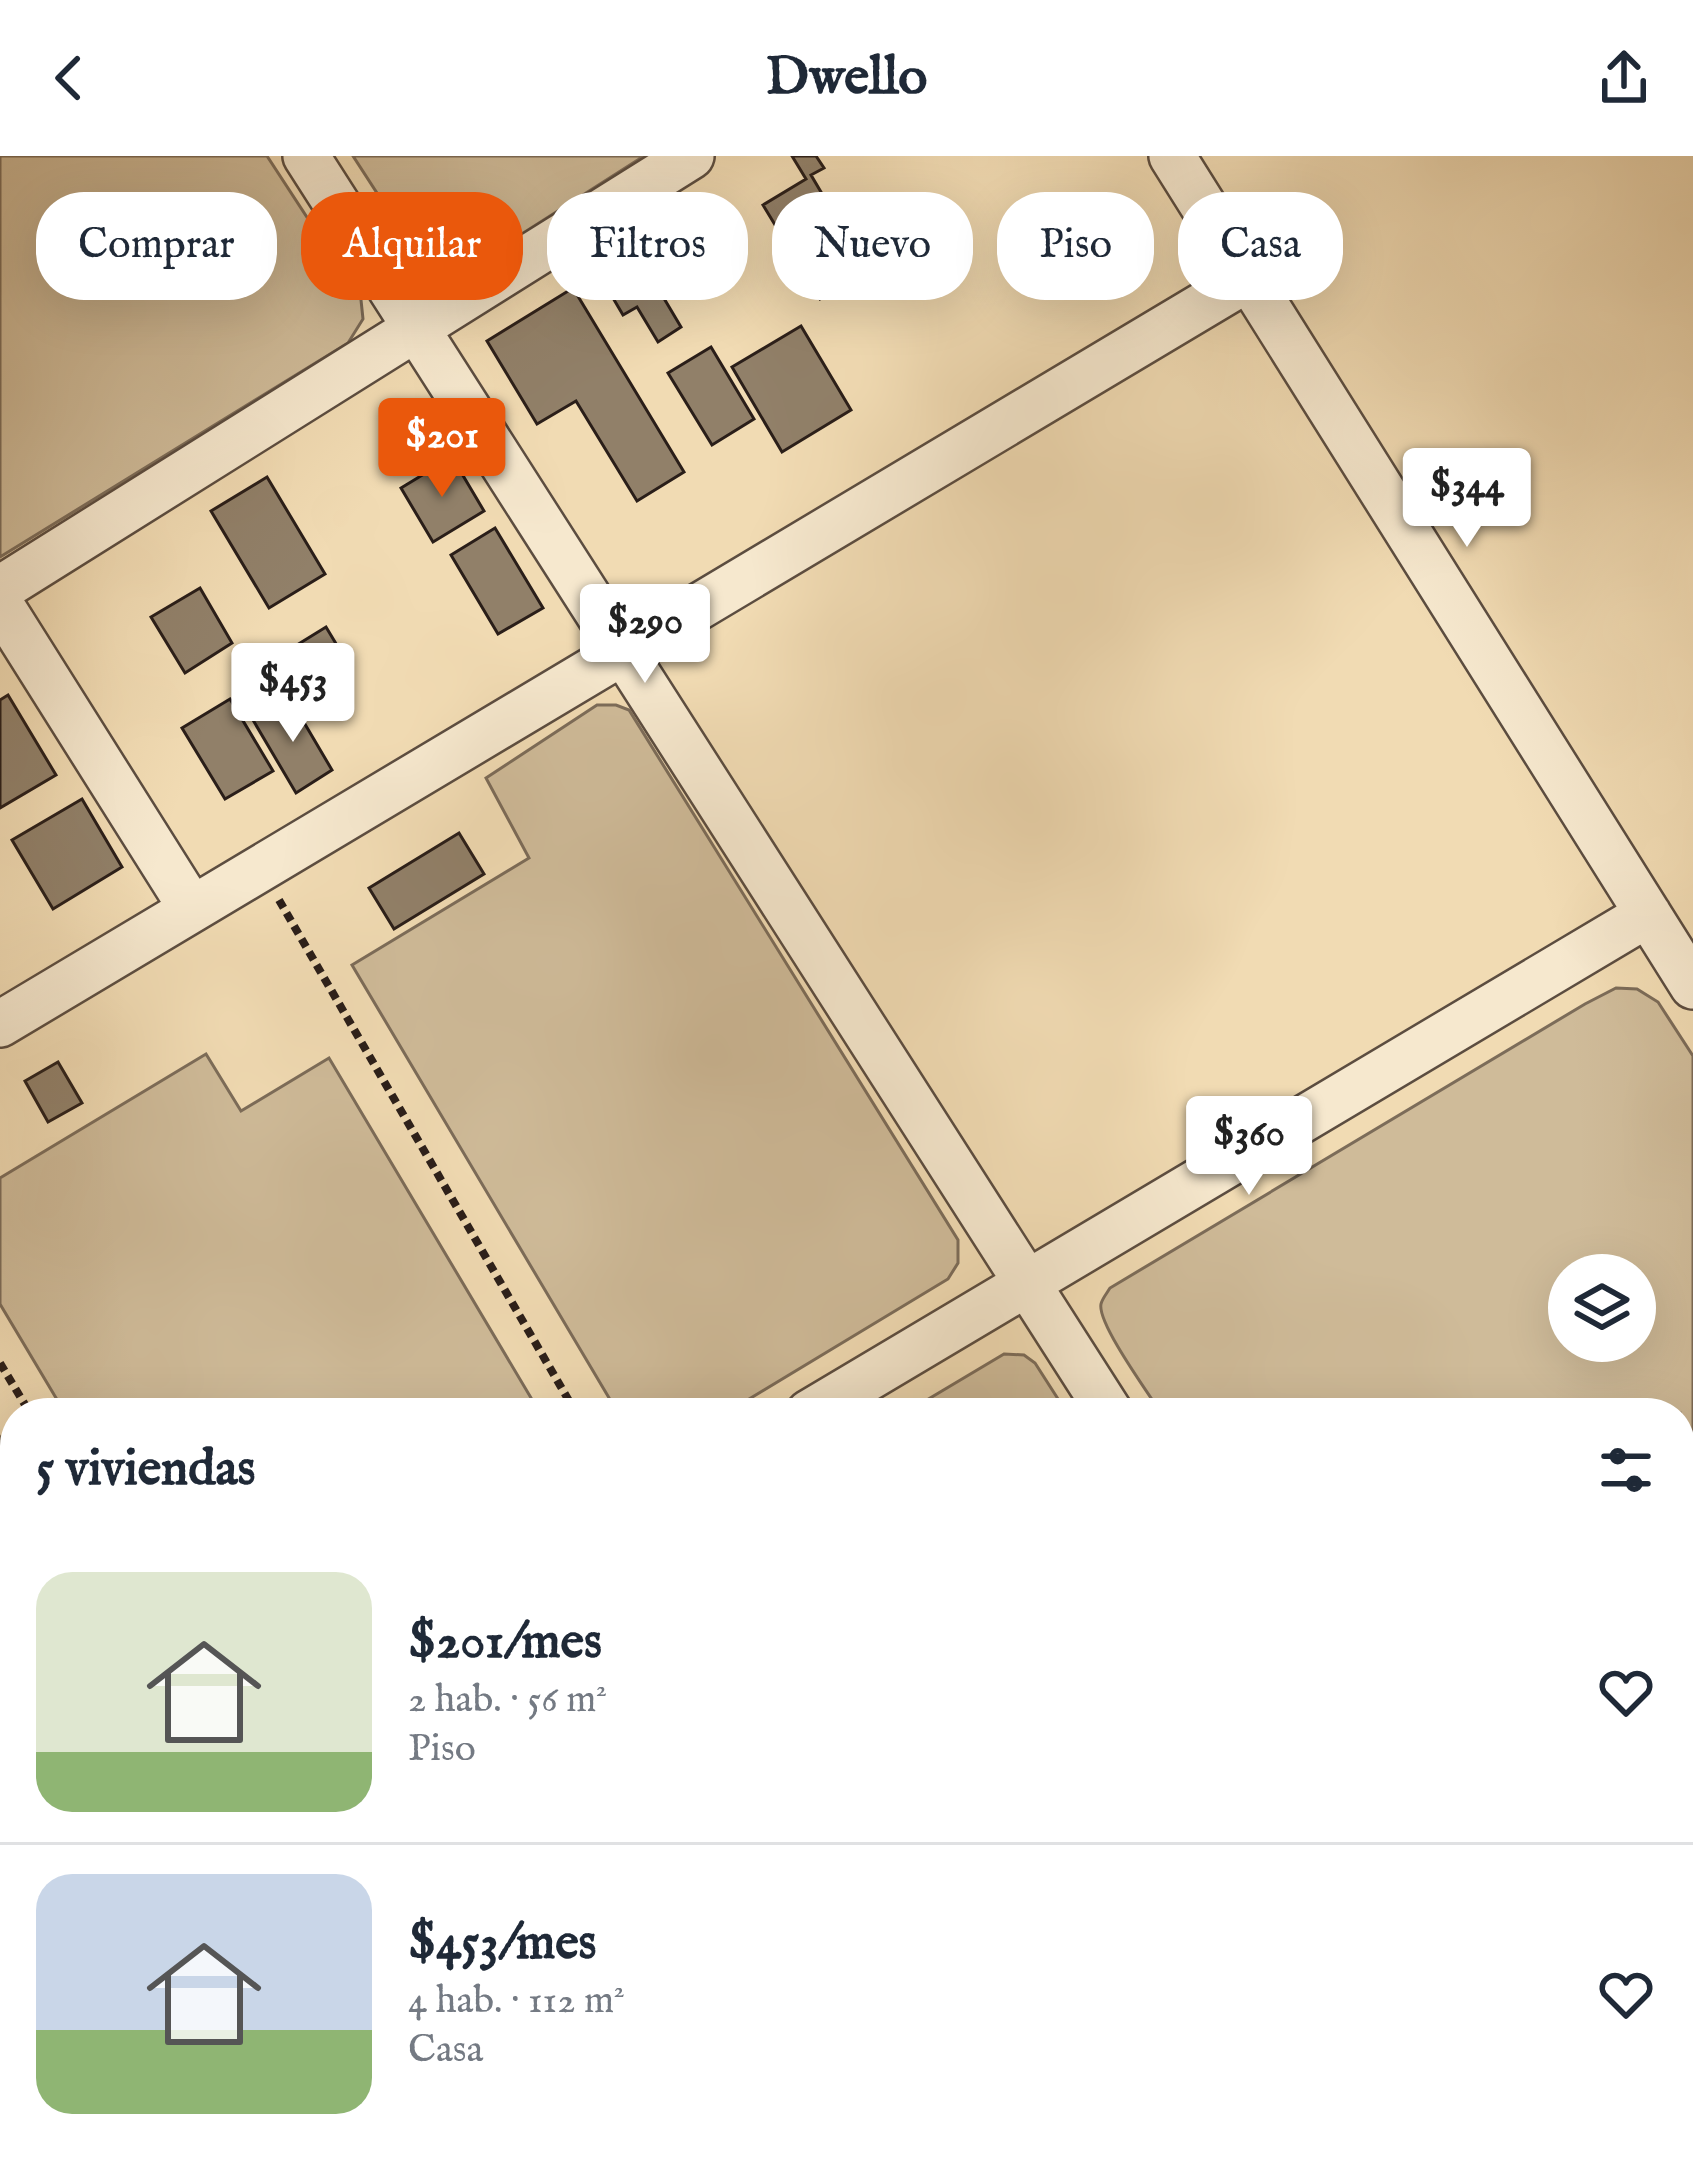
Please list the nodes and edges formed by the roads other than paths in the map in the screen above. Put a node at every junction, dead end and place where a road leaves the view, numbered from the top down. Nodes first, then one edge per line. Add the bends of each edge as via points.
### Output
1 (306, 156) edge
2 (691, 156) edge
3 (1172, 156) edge
4 (1195, 192) edge
5 (1212, 300) edge
6 (1263, 300) edge
7 (416, 328) junction
8 (0, 589) edge
9 (0, 604) edge
10 (622, 652) junction
11 (192, 909) junction
12 (1648, 914) junction
13 (1693, 986) edge
14 (0, 1024) edge
15 (1027, 1283) junction
16 (834, 1398) edge
17 (1100, 1398) edge

1 - 7 street
2 - 7 street
3 - 4 street
5 - 10 street
6 - 12 street
7 - 8 street
7 - 10 street
9 - 11 street
10 - 11 street
10 - 15 street
11 - 14 street
12 - 13 street
12 - 15 street
15 - 16 street
15 - 17 street

